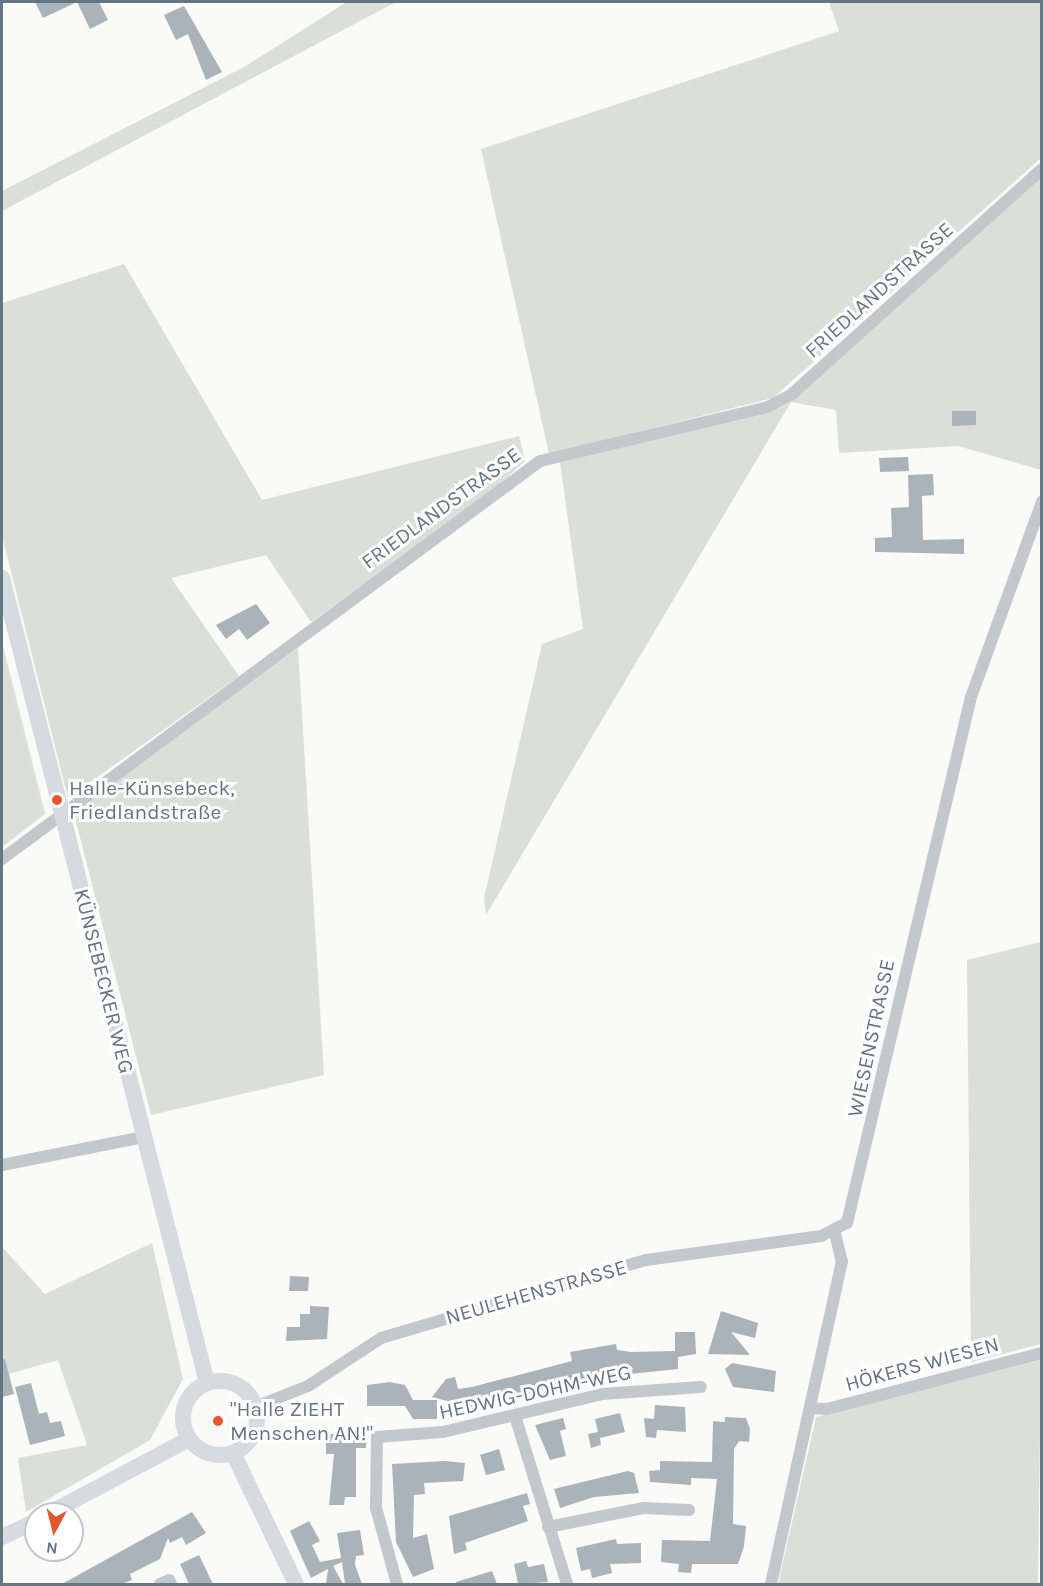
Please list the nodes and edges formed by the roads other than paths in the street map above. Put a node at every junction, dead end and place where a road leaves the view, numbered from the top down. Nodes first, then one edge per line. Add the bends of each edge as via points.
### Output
1 (1041, 168) edge
2 (1041, 502) edge
3 (2, 578) edge
4 (60, 812) junction
5 (2, 859) edge
6 (144, 1137) junction
7 (2, 1165) edge
8 (835, 1233) junction
9 (1041, 1353) edge
10 (207, 1383) junction
11 (701, 1387) dead end
12 (255, 1407) junction
13 (811, 1408) junction
14 (515, 1416) junction
15 (189, 1439) junction
16 (233, 1453) junction
17 (71, 1502) edge
18 (689, 1510) dead end
19 (24, 1527) edge
20 (548, 1527) junction
21 (2, 1537) edge
22 (160, 1584) edge
23 (171, 1584) edge
24 (296, 1584) edge
25 (397, 1584) edge
26 (567, 1584) edge
27 (771, 1584) edge

1 - 4 street, FRIEDLANDSTRASSE via 792,394 768,407 540,461
2 - 8 street, WIESENSTRASSE via 971,697 854,1209
3 - 4 street, KÜNSEBECKER WEG
4 - 5 street, FRIEDLANDSTRASSE
4 - 6 street, KÜNSEBECKER WEG
6 - 7 street
6 - 10 street, KÜNSEBECKER WEG
8 - 12 street, NEULEHENSTRASSE via 646,1260 381,1338 308,1386
8 - 13 street via 842,1262
9 - 13 street, HÖKERS WIESEN via 827,1409
10 - 12 street via 236,1385
10 - 15 street via 184,1407
11 - 14 street, HEDWIG-DOHM-WEG via 602,1394
12 - 16 street via 254,1434
13 - 27 street
14 - 20 street
14 - 25 street, HEDWIG-DOHM-WEG via 443,1432 377,1437 376,1508
15 - 16 street via 217,1455
15 - 17 street
16 - 24 street
18 - 20 street via 644,1508
19 - 21 street
20 - 26 street
22 - 23 street via 169,1580

